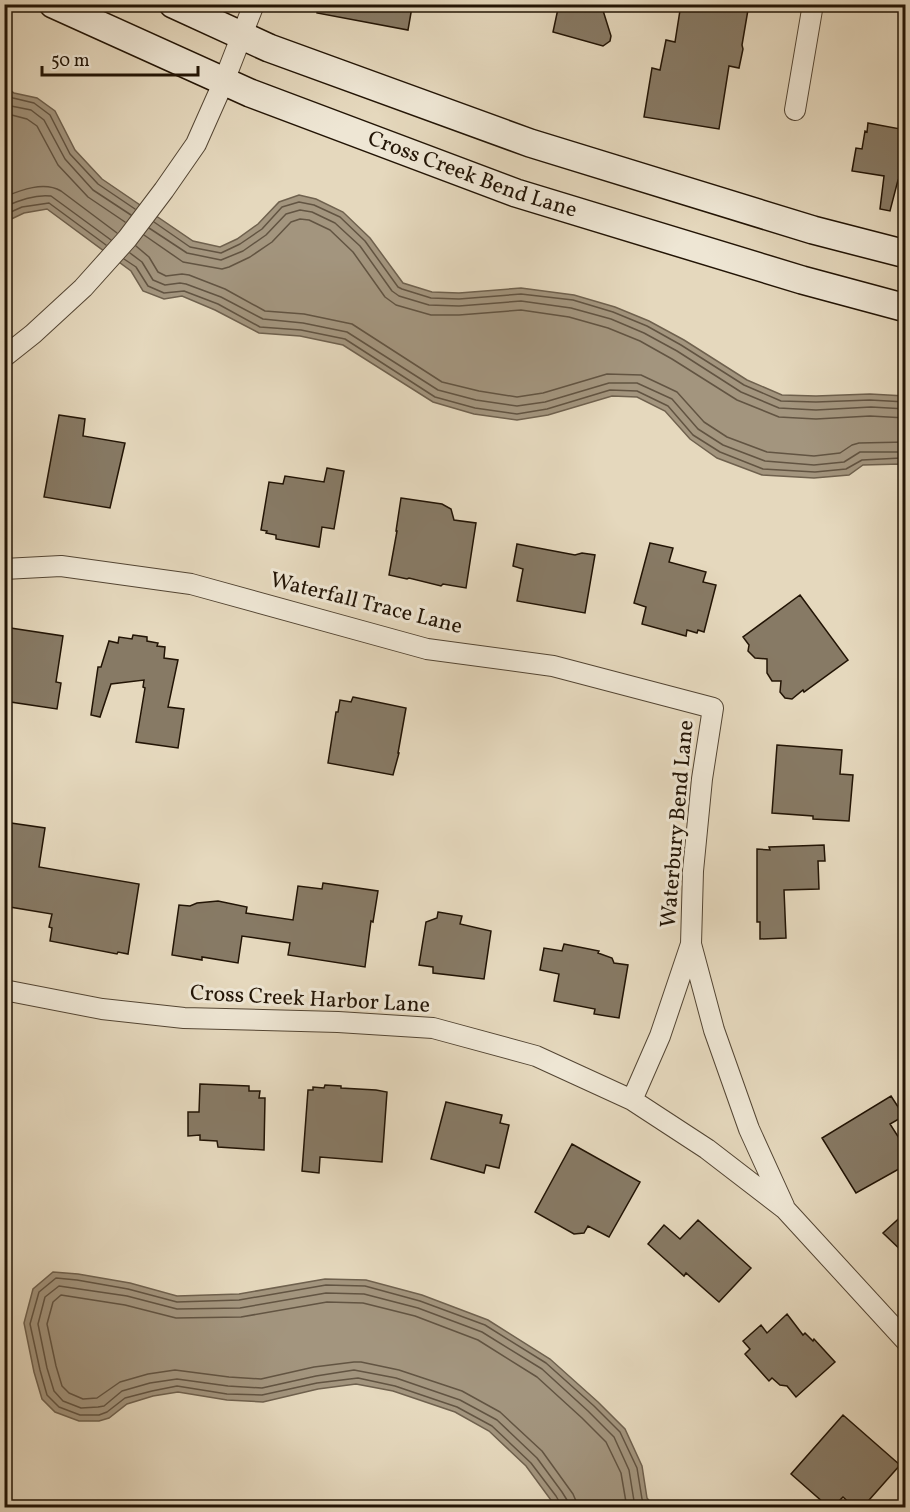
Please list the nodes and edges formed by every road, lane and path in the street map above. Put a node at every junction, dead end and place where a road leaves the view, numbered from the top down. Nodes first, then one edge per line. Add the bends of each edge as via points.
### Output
1 (53, 4) edge
2 (172, 4) edge
3 (254, 4) edge
4 (813, 4) edge
5 (242, 37) junction
6 (224, 81) junction
7 (795, 110) dead end
8 (906, 254) edge
9 (906, 308) edge
10 (4, 357) edge
11 (4, 569) edge
12 (713, 708) joint
13 (691, 944) junction
14 (4, 990) edge
15 (632, 1100) junction
16 (785, 1209) junction
17 (906, 1341) edge

1 - 6 main road, Cross Creek Bend Lane
2 - 5 main road
3 - 5 street
4 - 7 street
5 - 6 street
5 - 8 main road via 530,142 813,230
6 - 9 main road, Cross Creek Bend Lane via 516,193
6 - 10 street via 196,144 127,239 83,288
11 - 12 street, Waterfall Trace Lane via 61,566 191,584 427,649 554,666
12 - 13 street, Waterbury Bend Lane via 693,871
13 - 15 street, Waterbury Bend Lane via 660,1036
13 - 16 street, Waterbury Bend Lane via 714,1030 749,1129
14 - 15 street, Cross Creek Harbor Lane via 102,1010 184,1018 433,1028 536,1056
15 - 16 street, Cross Creek Harbor Lane via 707,1149
16 - 17 street, Cross Creek Harbor Lane

